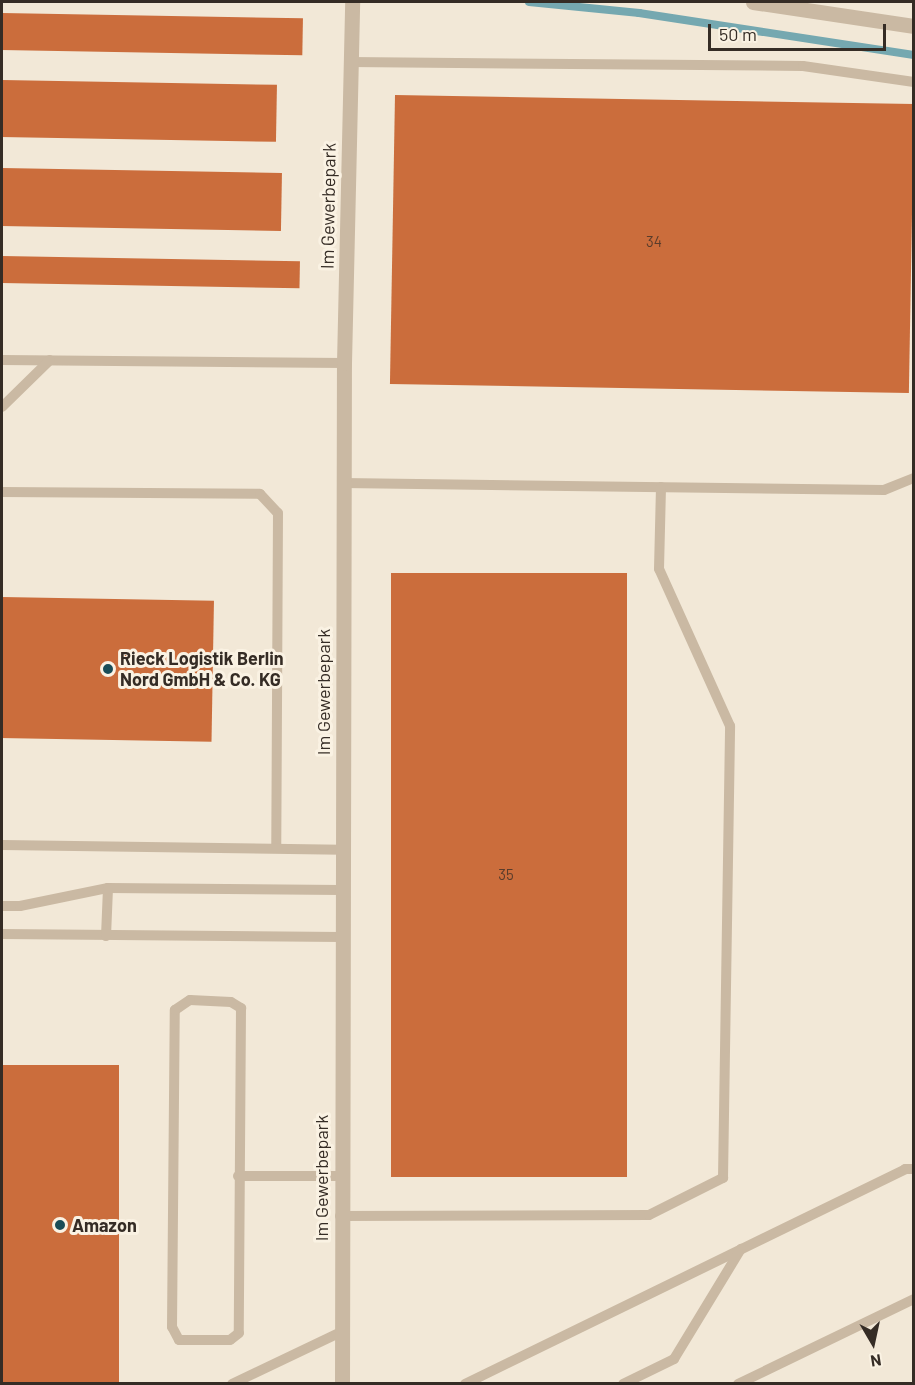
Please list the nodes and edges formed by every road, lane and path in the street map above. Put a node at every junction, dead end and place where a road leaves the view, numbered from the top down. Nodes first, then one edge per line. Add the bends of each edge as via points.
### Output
1 (351, 2) edge
2 (753, 2) edge
3 (914, 26) edge
4 (350, 62) junction
5 (914, 82) edge
6 (2, 360) edge
7 (50, 360) junction
8 (344, 363) junction
9 (2, 406) edge
10 (914, 478) edge
11 (343, 483) junction
12 (661, 487) junction
13 (2, 492) edge
14 (2, 845) edge
15 (276, 848) junction
16 (342, 850) junction
17 (108, 888) junction
18 (341, 890) junction
19 (2, 906) edge
20 (2, 934) edge
21 (106, 936) junction
22 (341, 937) junction
23 (914, 1169) edge
24 (238, 1176) junction
25 (340, 1176) junction
26 (340, 1216) junction
27 (741, 1249) junction
28 (914, 1299) edge
29 (339, 1334) junction
30 (231, 1383) edge
31 (342, 1383) edge
32 (465, 1383) edge
33 (623, 1383) edge
34 (738, 1383) edge

1 - 4 street, Im Gewerbepark
2 - 3 street
4 - 5 lane via 803,66
4 - 8 street, Im Gewerbepark
6 - 7 lane
7 - 8 lane
7 - 9 lane
8 - 11 street, Im Gewerbepark
10 - 12 lane via 884,490
11 - 12 lane
11 - 16 street, Im Gewerbepark
12 - 26 lane via 659,569 730,726 723,1178 649,1215
13 - 15 lane via 260,494 278,513
14 - 15 lane
15 - 16 lane
16 - 18 street, Im Gewerbepark
17 - 18 lane
17 - 19 lane via 20,906
17 - 21 lane
18 - 22 street, Im Gewerbepark
20 - 21 lane
21 - 22 lane
22 - 25 street, Im Gewerbepark
23 - 27 lane via 906,1169
24 - 24 lane via 241,1008 231,1002 190,1000 175,1010 172,1327 179,1340 230,1340 239,1332
24 - 25 lane
25 - 26 street, Im Gewerbepark
26 - 29 street, Im Gewerbepark
27 - 32 lane
27 - 33 lane via 674,1359
28 - 34 lane
29 - 30 lane
29 - 31 street, Im Gewerbepark

